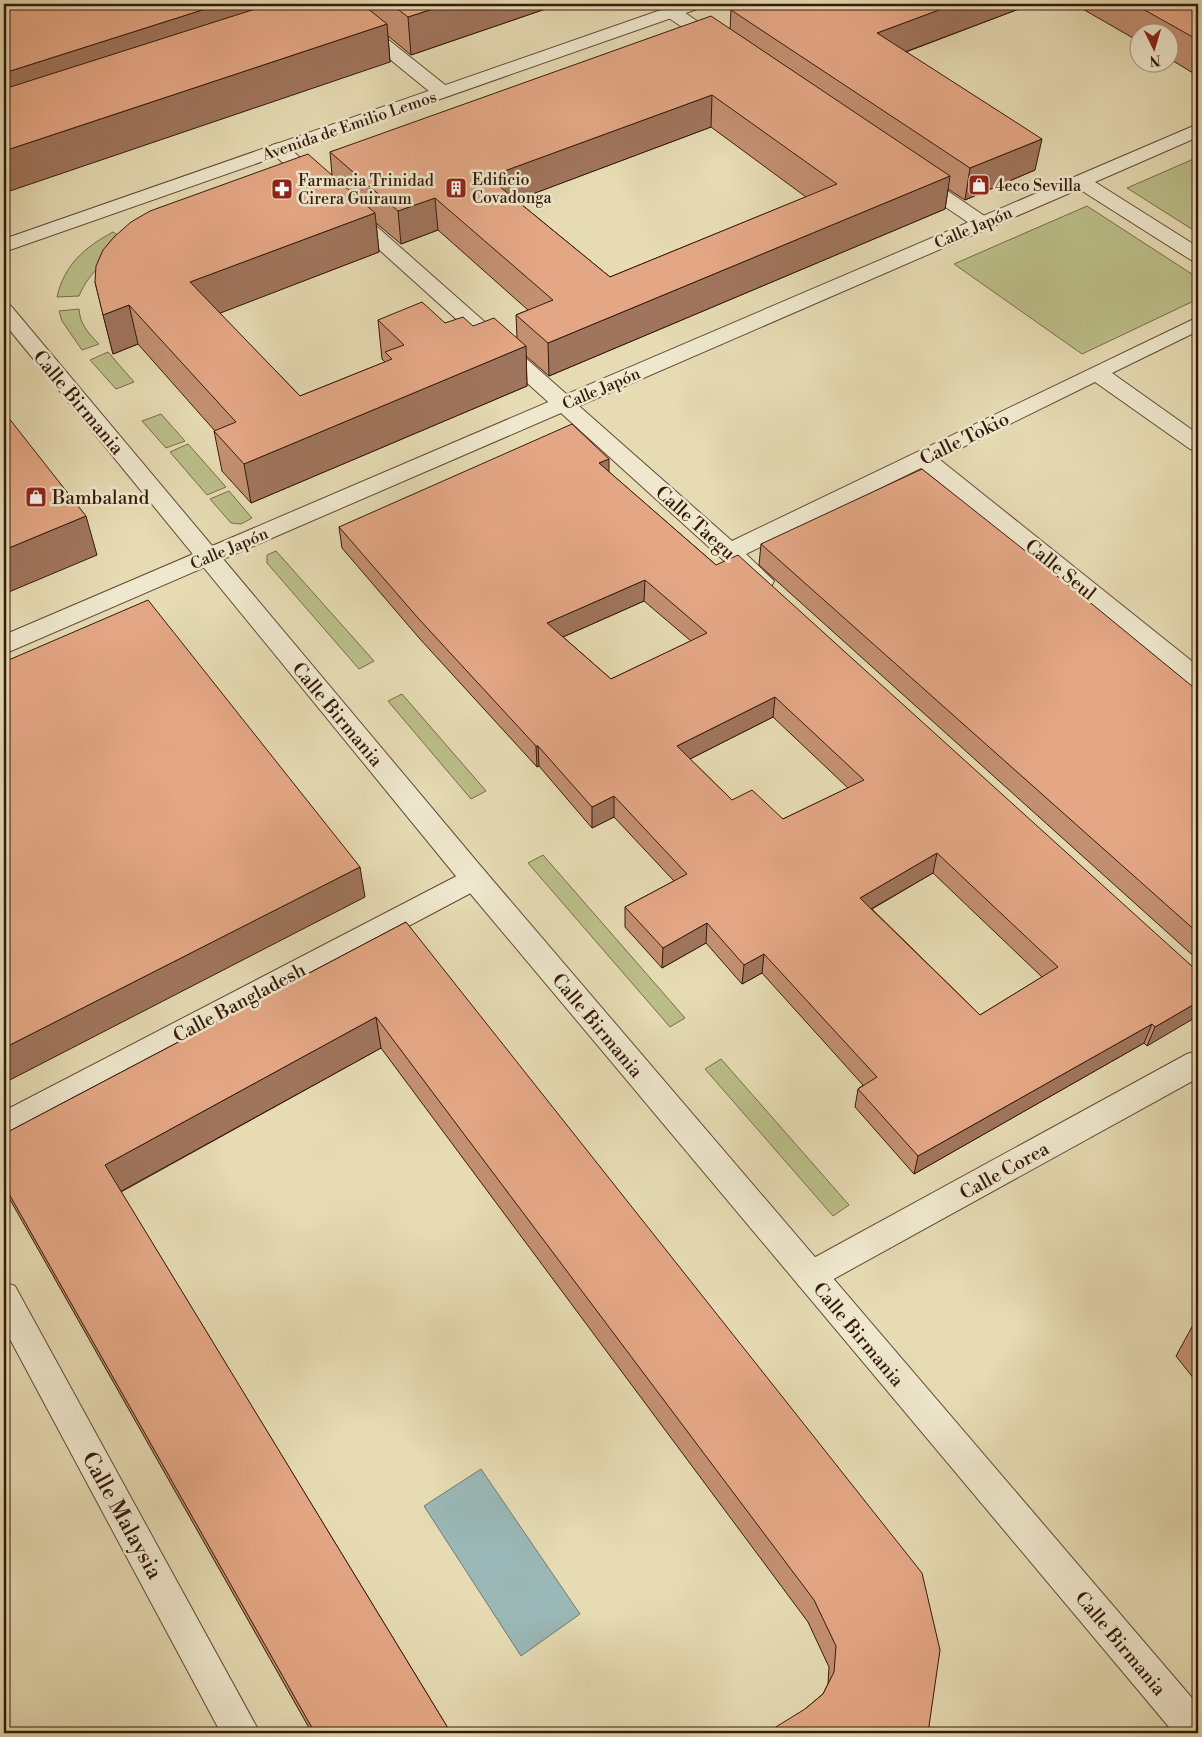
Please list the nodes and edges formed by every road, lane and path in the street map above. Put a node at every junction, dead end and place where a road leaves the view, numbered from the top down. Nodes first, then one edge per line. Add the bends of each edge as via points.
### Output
1 (694, 4) edge
2 (672, 12) junction
3 (347, 15) edge
4 (731, 52) edge
5 (442, 92) junction
6 (1198, 130) edge
7 (279, 149) junction
8 (904, 170) edge
9 (1080, 181) junction
10 (982, 223) junction
11 (4, 246) edge
12 (1198, 256) edge
13 (4, 310) edge
14 (1198, 323) edge
15 (1098, 373) junction
16 (564, 404) junction
17 (1198, 444) edge
18 (923, 458) junction
19 (730, 552) junction
20 (208, 557) junction
21 (781, 599) edge
22 (4, 645) edge
23 (1198, 680) edge
24 (474, 878) junction
25 (1198, 1063) edge
26 (4, 1126) edge
27 (810, 1276) junction
28 (4, 1298) edge
29 (242, 1733) edge
30 (1198, 1733) edge

1 - 2 street, Avenida de Emilio Lemos
2 - 4 street
2 - 5 street, Avenida de Emilio Lemos
3 - 5 street
5 - 7 street, Avenida de Emilio Lemos
6 - 9 street, Calle Japón
7 - 11 street, Avenida de Emilio Lemos
7 - 16 street, Calle Taegu
8 - 10 street
9 - 10 street, Calle Japón
9 - 12 street
10 - 16 street, Calle Japón
13 - 20 street, Calle Birmania
14 - 15 street, Calle Tokio
15 - 17 street
15 - 18 street, Calle Tokio
16 - 19 street, Calle Taegu
16 - 20 street, Calle Japón
18 - 19 street, Calle Tokio
18 - 23 street, Calle Seul
19 - 21 street, Calle Taegu
20 - 22 street, Calle Japón
20 - 24 street, Calle Birmania
24 - 26 street, Calle Bangladesh
24 - 27 street, Calle Birmania
25 - 27 street, Calle Corea
27 - 30 street, Calle Birmania
28 - 29 street, Calle Malaysia

